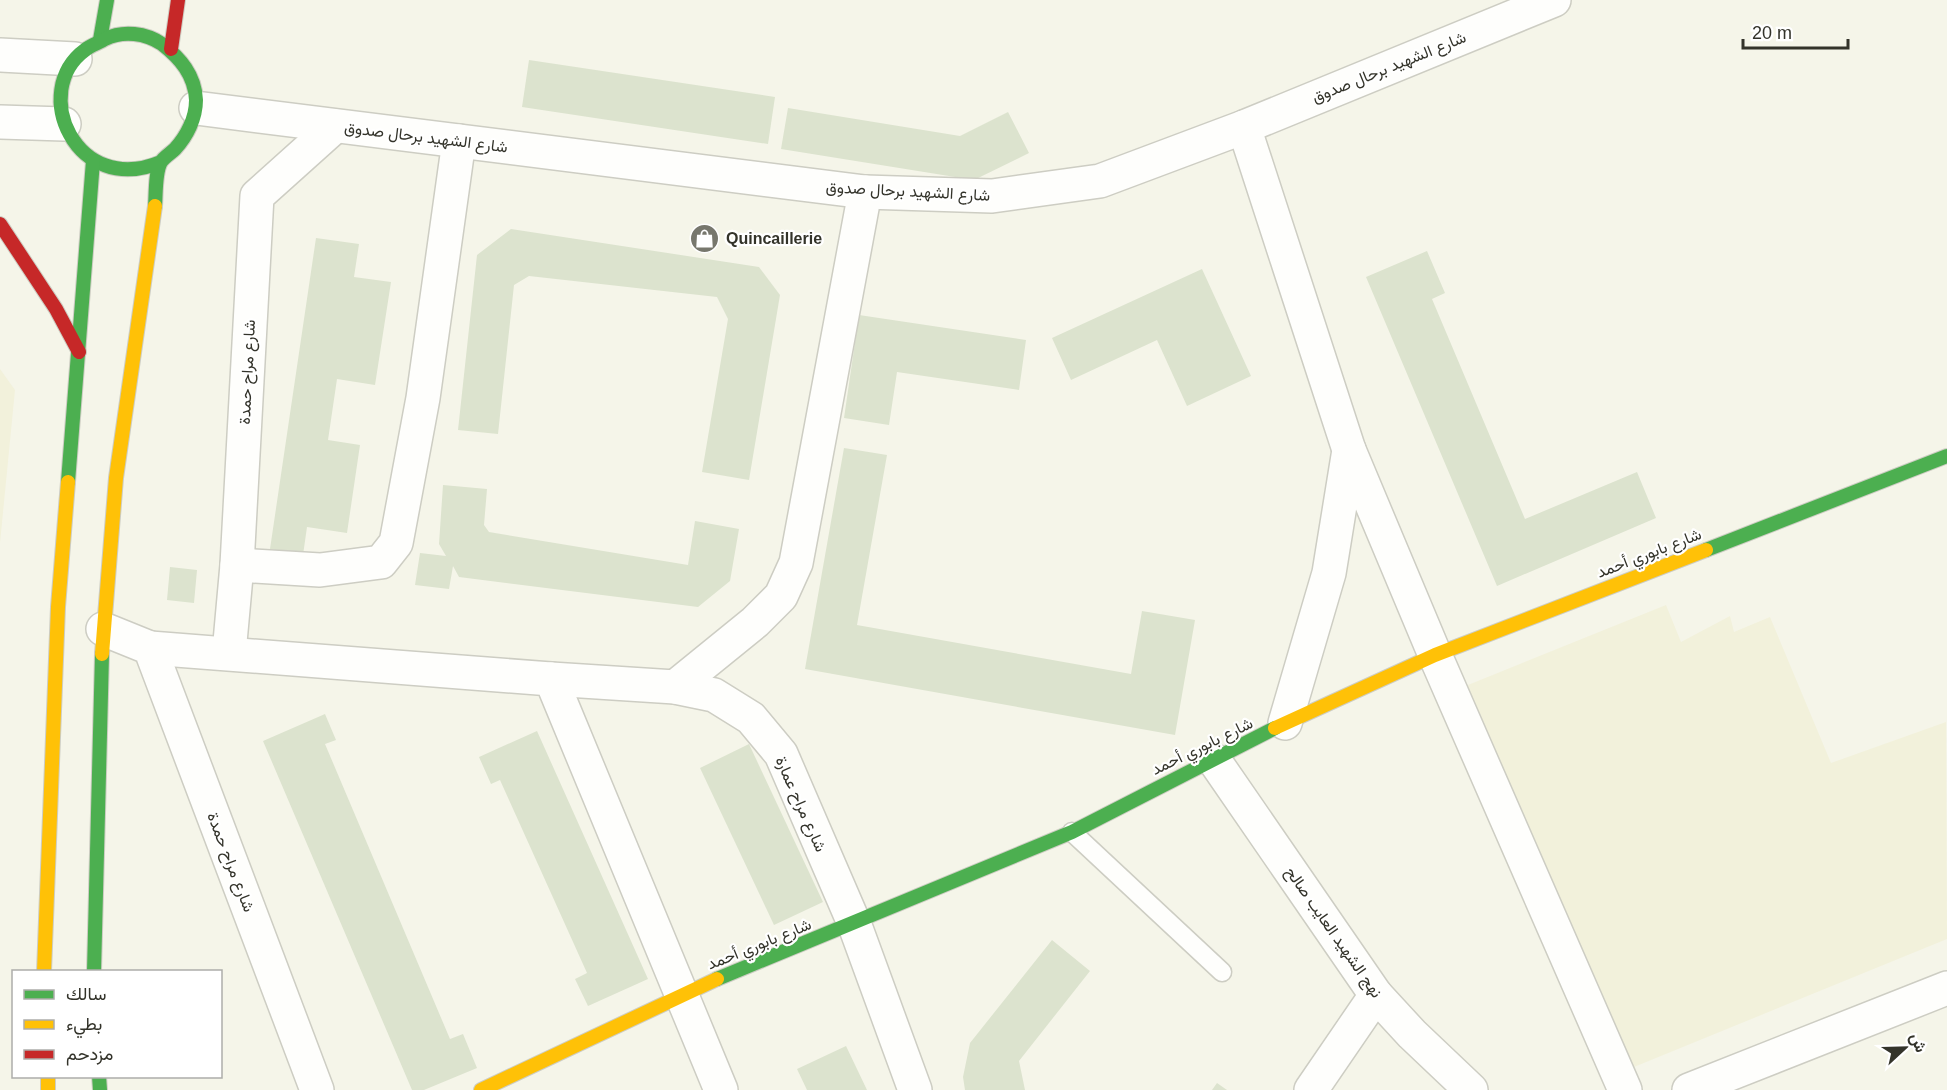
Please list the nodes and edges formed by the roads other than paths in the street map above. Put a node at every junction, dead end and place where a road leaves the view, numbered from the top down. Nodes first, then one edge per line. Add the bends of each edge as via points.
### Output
1 (107, 0) edge
2 (178, 0) edge
3 (1554, 0) edge
4 (100, 40) junction
5 (171, 49) junction
6 (0, 55) edge
7 (75, 59) junction
8 (196, 108) junction
9 (0, 122) edge
10 (64, 124) junction
11 (335, 126) junction
12 (1244, 127) junction
13 (459, 141) junction
14 (93, 161) junction
15 (161, 162) junction
16 (866, 192) junction
17 (0, 224) edge
18 (79, 352) junction
19 (1349, 450) junction
20 (1947, 456) edge
21 (237, 565) junction
22 (103, 628) junction
23 (150, 648) junction
24 (229, 653) junction
25 (1435, 655) junction
26 (551, 679) junction
27 (675, 687) junction
28 (1285, 723) junction
29 (1214, 760) junction
30 (1072, 832) junction
31 (854, 923) junction
32 (44, 970) edge
33 (94, 970) edge
34 (1222, 972) dead end
35 (1947, 988) edge
36 (682, 994) junction
37 (1376, 995) junction
38 (317, 1090) edge
39 (481, 1090) edge
40 (721, 1090) edge
41 (915, 1090) edge
42 (1311, 1090) edge
43 (1471, 1090) edge
44 (1626, 1090) edge
45 (1689, 1090) edge

1 - 4 main road
2 - 5 main road
3 - 12 street, شارع الشهيد برحال صدوق
4 - 5 main road via 118,34 137,34
4 - 7 main road
5 - 8 main road via 186,66 195,86
6 - 7 street
7 - 10 main road via 64,79 60,102
8 - 11 street, شارع الشهيد برحال صدوق
8 - 15 main road via 190,130 178,149
9 - 10 street
10 - 14 main road via 75,145
11 - 13 street, شارع الشهيد برحال صدوق
11 - 21 street, شارع مراح حمدة via 257,196
12 - 16 street, شارع الشهيد برحال صدوق via 1100,181 992,196
12 - 19 street
13 - 16 street, شارع الشهيد برحال صدوق
13 - 21 street via 423,398 396,543 381,562 320,570
14 - 15 main road via 115,169 139,170
14 - 18 main road
15 - 22 main road via 116,478
16 - 27 street via 796,563 781,596
17 - 18 main road via 46,292
18 - 32 main road via 58,607
19 - 25 street
19 - 28 street via 1329,573
20 - 25 main road, شارع بابوري أحمد
21 - 24 street, شارع مراح حمدة
22 - 23 street
22 - 33 main road
23 - 24 street, شارع مراح عمارة
23 - 38 street, شارع مراح حمدة
24 - 26 street, شارع مراح عمارة
25 - 28 main road, شارع بابوري أحمد
25 - 44 street
26 - 27 street, شارع مراح عمارة
26 - 36 street
27 - 31 street, شارع مراح عمارة via 714,696 751,718 781,754
28 - 29 main road, شارع بابوري أحمد
29 - 30 main road, شارع بابوري أحمد
29 - 37 street, نهج الشهيد العايب صالح
30 - 31 main road, شارع بابوري أحمد
30 - 34 lane
31 - 36 main road, شارع بابوري أحمد
31 - 41 street, شارع مراح عمارة
35 - 45 street
36 - 39 main road, شارع بابوري أحمد
36 - 40 street
37 - 42 street
37 - 43 street, نهج الشهيد العايب صالح

